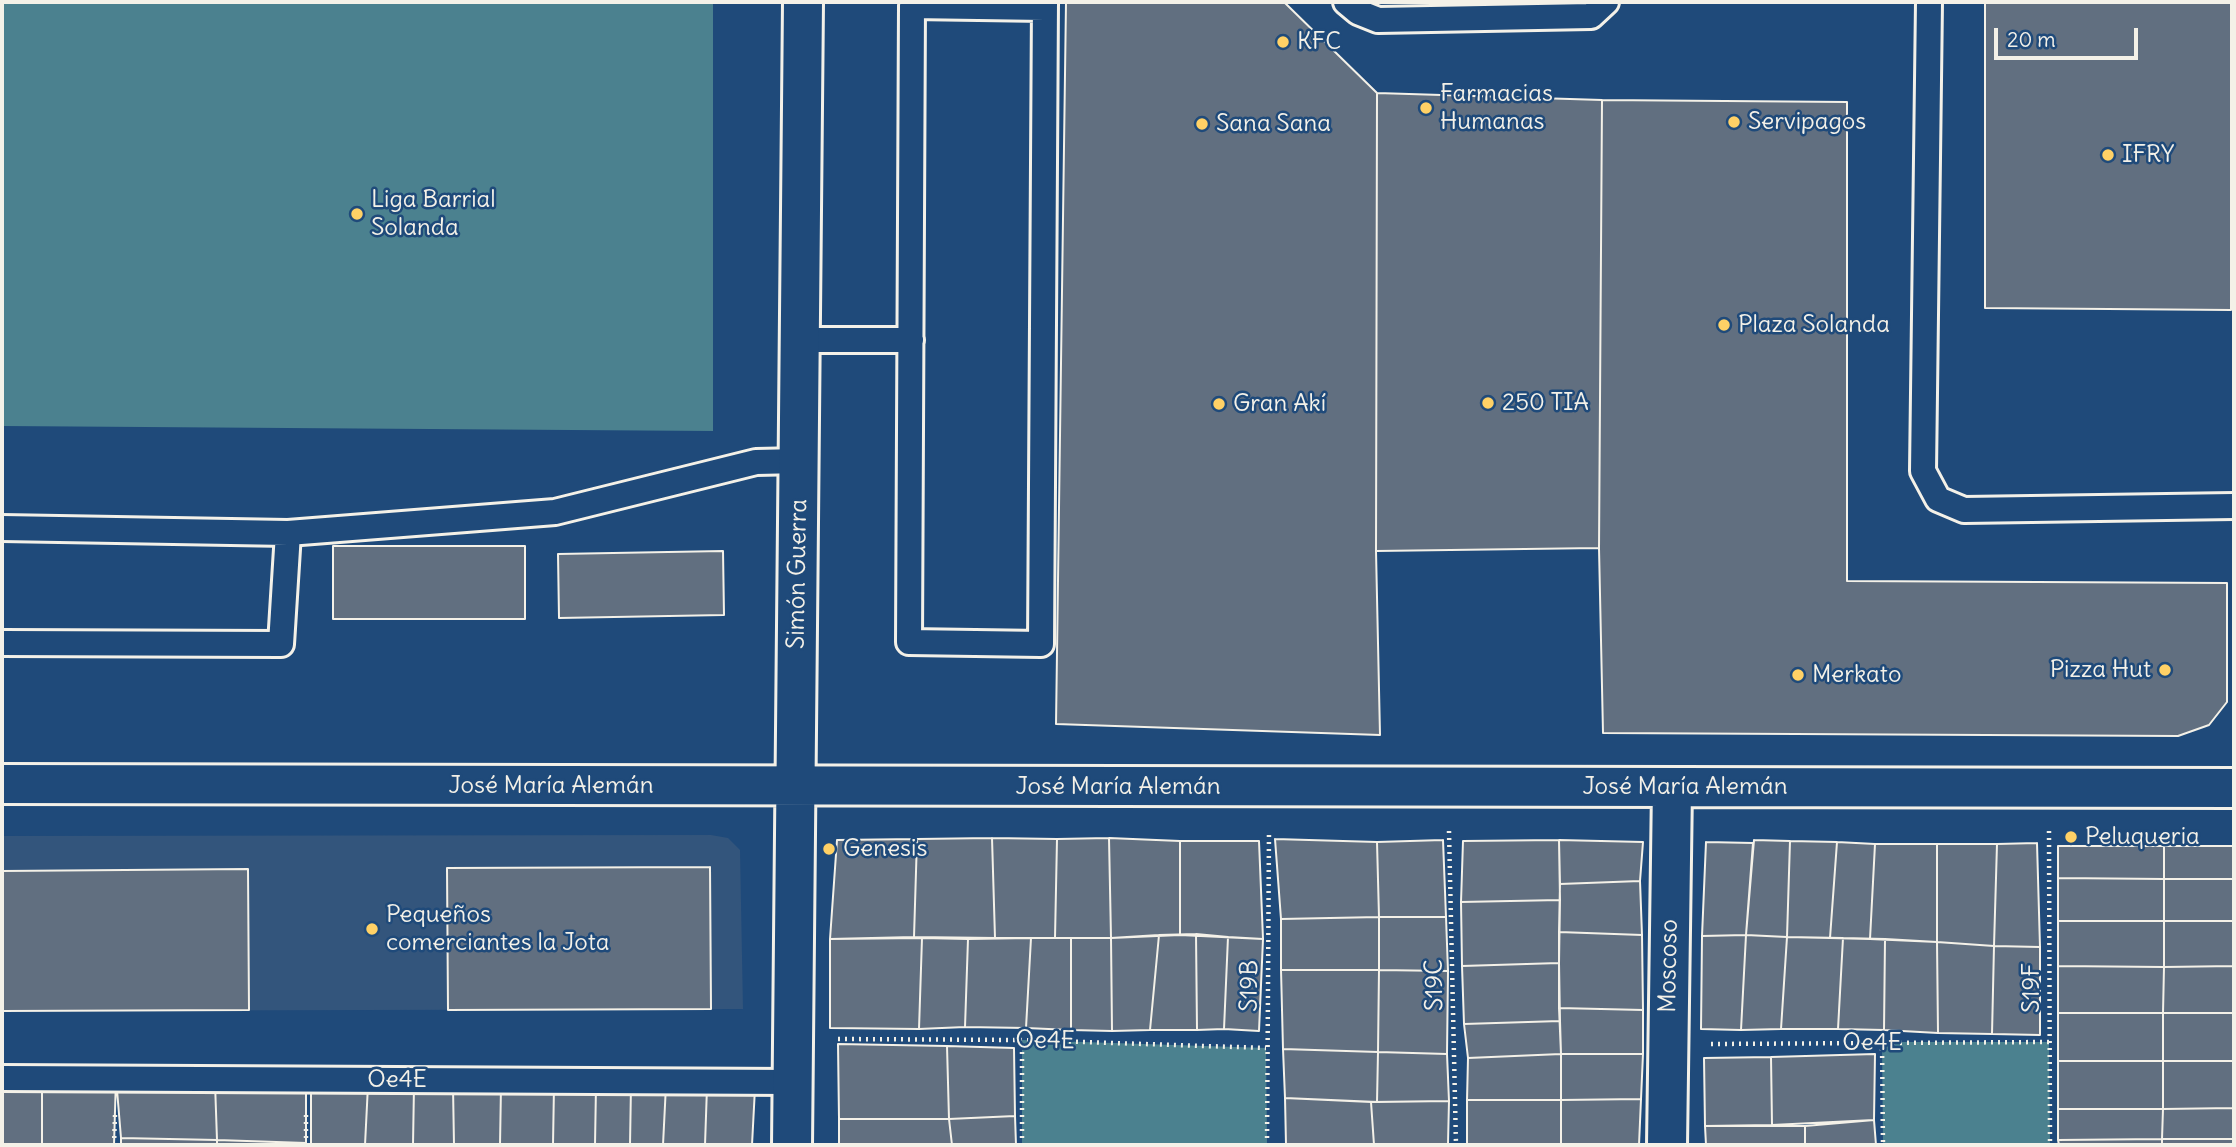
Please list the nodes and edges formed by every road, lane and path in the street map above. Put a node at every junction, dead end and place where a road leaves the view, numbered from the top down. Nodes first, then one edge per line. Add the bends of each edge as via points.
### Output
1 (803, 2) edge
2 (1346, 2) edge
3 (1606, 2) edge
4 (1929, 2) edge
5 (1045, 5) edge
6 (800, 340) junction
7 (911, 340) junction
8 (800, 461) junction
9 (2229, 505) edge
10 (2, 528) edge
11 (288, 533) junction
12 (2, 643) edge
13 (2, 784) edge
14 (1672, 786) junction
15 (794, 787) junction
16 (2234, 788) edge
17 (1449, 824) dead end
18 (1269, 827) dead end
19 (2049, 831) dead end
20 (837, 1039) dead end
21 (1022, 1040) junction
22 (2049, 1041) junction
23 (1882, 1042) junction
24 (1709, 1044) dead end
25 (1266, 1048) junction
26 (2, 1078) edge
27 (792, 1082) junction
28 (792, 1145) edge
29 (1022, 1145) edge
30 (1267, 1145) edge
31 (1456, 1145) edge
32 (1667, 1145) edge
33 (1883, 1145) edge
34 (2050, 1145) edge

1 - 6 street, Simón Guerra
2 - 3 lane via 1378,20 1591,16
4 - 9 lane via 1923,471 1938,499 1964,510
5 - 7 lane via 912,6
5 - 7 lane via 1041,644 909,642
6 - 7 lane
6 - 8 street, Simón Guerra
8 - 11 lane via 756,462 555,512
8 - 15 street, Simón Guerra
10 - 11 lane
11 - 12 lane via 281,644
13 - 15 street, José María Alemán
14 - 15 street, José María Alemán
14 - 16 street, José María Alemán
14 - 32 street, Moscoso
15 - 27 street, Simón Guerra
17 - 31 path, S19C
18 - 25 path, S19B
19 - 22 path, S19F
20 - 21 path, Oe4E
21 - 25 path, Oe4E
21 - 29 path
22 - 23 path, Oe4E
22 - 34 path, S19F
23 - 24 path, Oe4E
23 - 33 path
25 - 30 path, S19B
26 - 27 lane, Oe4E
27 - 28 street, Simón Guerra

